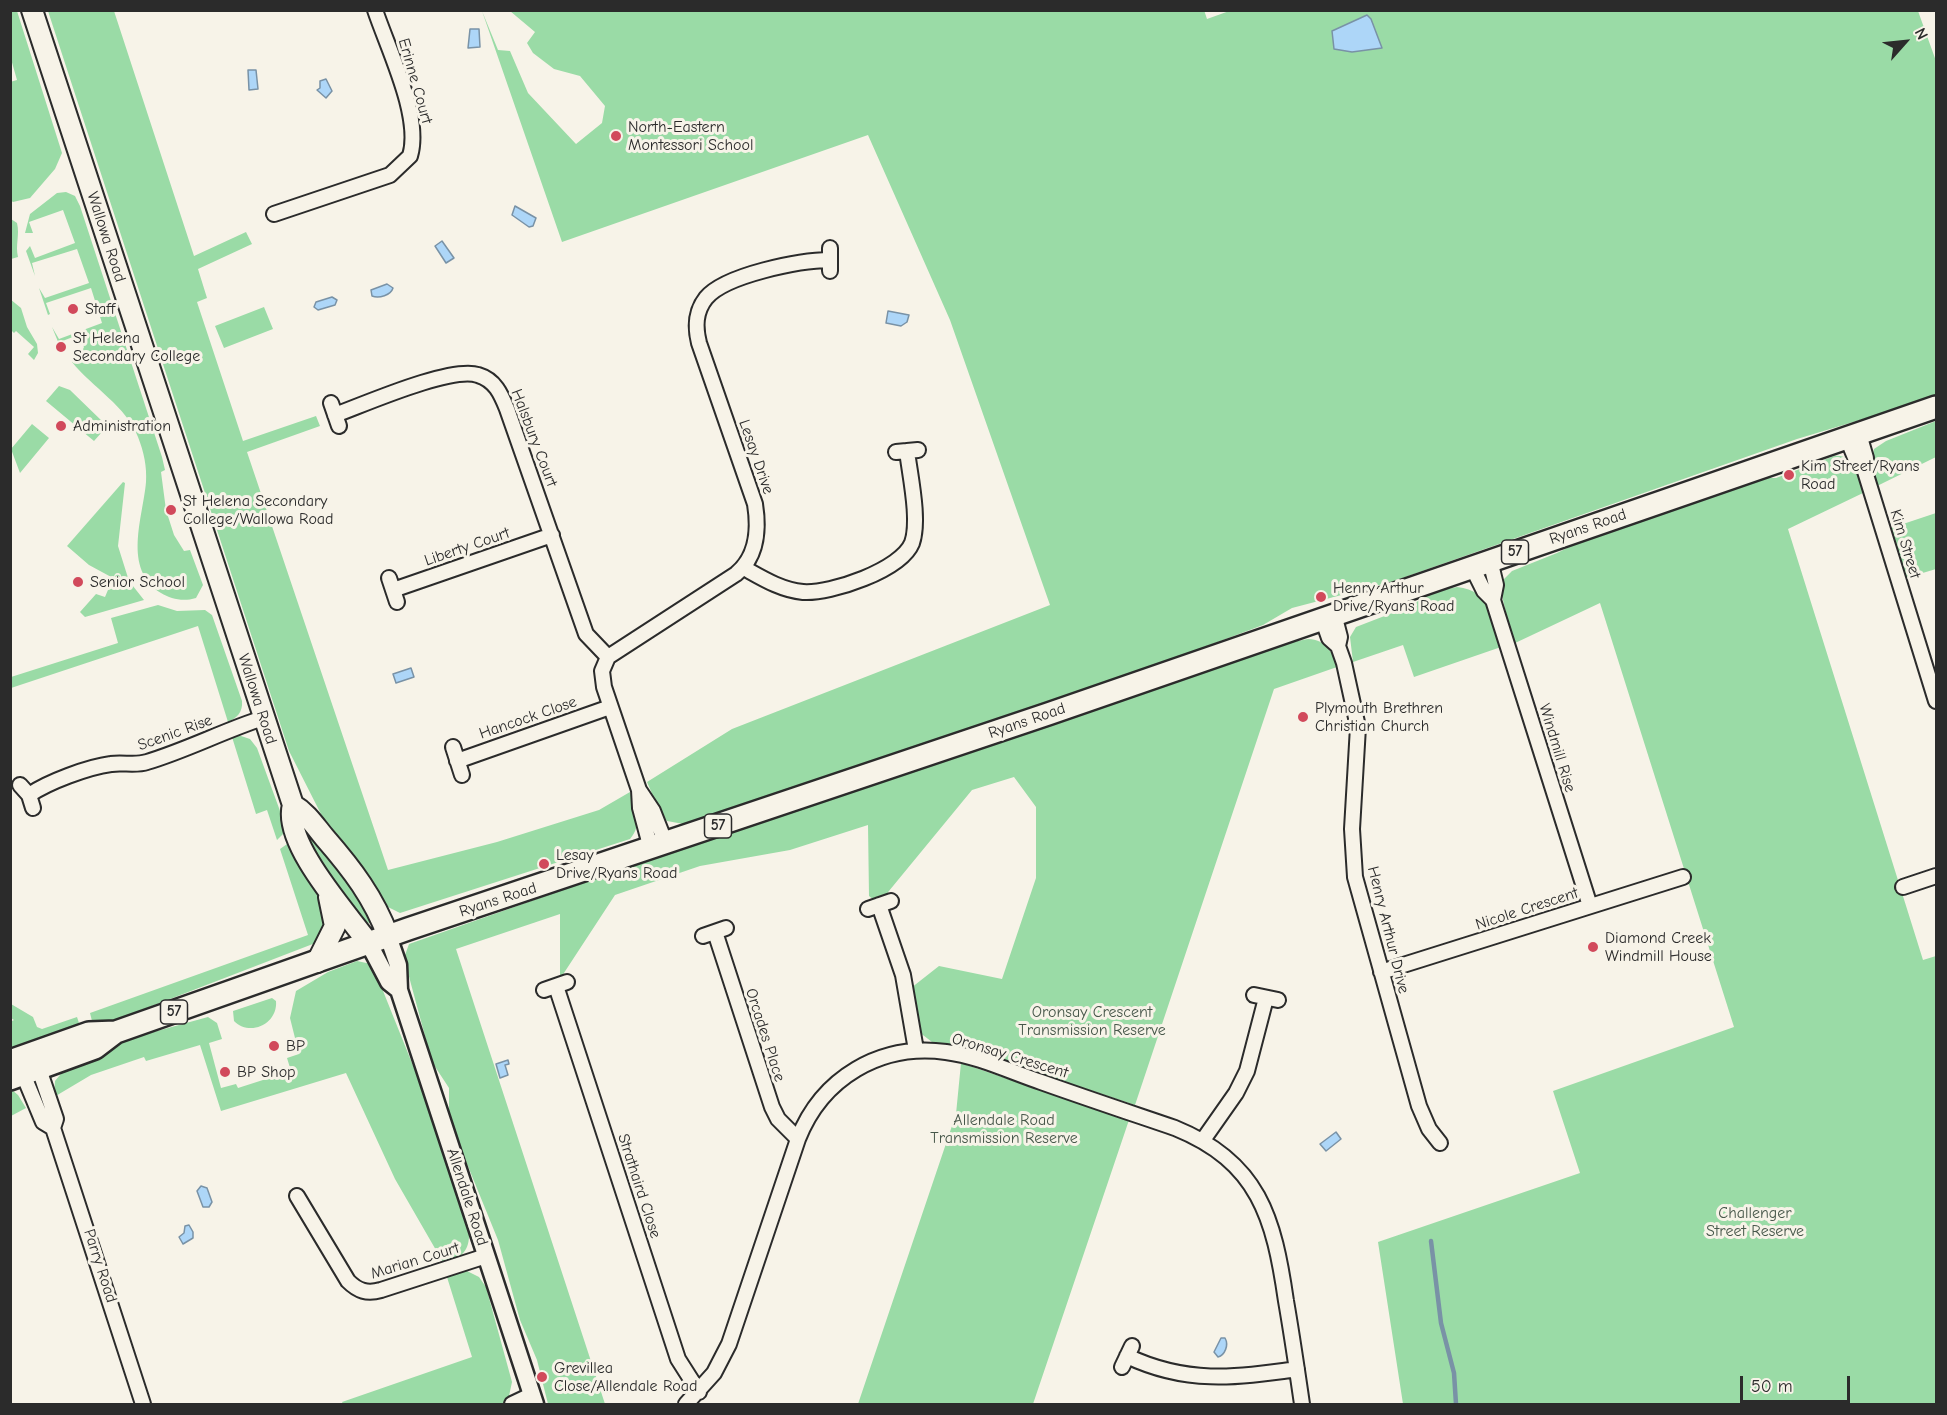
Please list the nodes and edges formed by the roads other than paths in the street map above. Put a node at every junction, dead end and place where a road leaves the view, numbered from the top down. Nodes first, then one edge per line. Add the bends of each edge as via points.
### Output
1 (32, 10) edge
2 (375, 10) edge
3 (274, 214) dead end
4 (830, 260) dead end
5 (1936, 407) edge
6 (335, 415) dead end
7 (1853, 436) junction
8 (907, 451) dead end
9 (552, 535) junction
10 (1481, 564) junction
11 (744, 568) junction
12 (393, 590) dead end
13 (1328, 616) junction
14 (608, 657) junction
15 (1936, 702) edge
16 (610, 707) junction
17 (263, 718) junction
18 (462, 775) dead end
19 (28, 796) dead end
20 (293, 805) junction
21 (659, 846) junction
22 (1936, 876) edge
23 (1683, 877) dead end
24 (1903, 887) dead end
25 (328, 894) junction
26 (879, 905) dead end
27 (1590, 906) junction
28 (714, 932) dead end
29 (379, 940) junction
30 (317, 962) junction
31 (1381, 972) junction
32 (556, 986) dead end
33 (1266, 998) dead end
34 (916, 1050) junction
35 (22, 1066) edge
36 (798, 1139) junction
37 (1203, 1140) junction
38 (1440, 1143) dead end
39 (297, 1196) dead end
40 (486, 1256) junction
41 (1127, 1357) dead end
42 (1297, 1369) junction
43 (699, 1392) junction
44 (533, 1400) edge
45 (143, 1404) edge
46 (512, 1404) edge
47 (686, 1404) edge
48 (1302, 1404) edge

1 - 17 main road, Wallowa Road
2 - 3 street, Erinne Court via 409,113 413,133 410,156 390,175
4 - 11 street, Lesay Drive via 789,263 725,285 706,299 697,316 699,343 755,504 755,543
5 - 7 main road, Ryans Road / 57
6 - 9 street, Halsbury Court via 448,375 471,373 489,380 505,403
7 - 10 main road, Ryans Road / 57
7 - 15 street, Kim Street via 1866,458 1863,465
8 - 11 street via 914,531 909,549 897,563 815,592 782,587
9 - 12 street, Liberty Court
9 - 14 street, Halsbury Court via 586,634
10 - 13 main road, Ryans Road / 57
10 - 27 street, Windmill Rise via 1496,585 1493,600
11 - 14 street
13 - 21 main road, Ryans Road / 57
13 - 31 street, Henry Arthur Drive via 1340,637 1338,646 1351,685 1358,727 1353,829 1356,877
14 - 16 street via 602,678
16 - 18 street, Hancock Close via 455,754
16 - 21 street via 639,790 654,811
17 - 19 street, Scenic Rise via 157,759 140,764 104,765
17 - 20 main road, Wallowa Road
20 - 25 main road, Wallowa Road via 291,817 296,831
20 - 29 main road, Wallowa Road via 304,812 354,872 376,907
21 - 29 main road, Ryans Road / 57
22 - 24 street
23 - 27 street, Nicole Crescent
25 - 29 main road, Wallowa Road
25 - 30 main road via 334,926
26 - 34 street via 903,975
27 - 31 street, Nicole Crescent
28 - 36 street, Orcades Place via 772,1107
29 - 30 main road, Ryans Road / 57
29 - 40 street, Allendale Road via 398,965 399,990
30 - 35 main road, Ryans Road / 57 via 116,1032 89,1033
31 - 38 street, Henry Arthur Drive via 1419,1106
32 - 43 street, Strathaird Close via 678,1359
33 - 37 street via 1244,1076
34 - 36 street, Oronsay Crescent via 881,1057 839,1080 815,1106
34 - 37 street, Oronsay Crescent via 959,1055
35 - 45 street, Parry Road via 44,1122 53,1128
36 - 43 street, Oronsay Crescent via 729,1344
37 - 42 street, Oronsay Crescent via 1249,1181 1270,1221
39 - 40 street, Marian Court via 348,1281 366,1292
40 - 44 street, Allendale Road
41 - 42 street via 1163,1371 1214,1378
42 - 48 street, Oronsay Crescent
43 - 47 street, Oronsay Crescent
44 - 46 street

